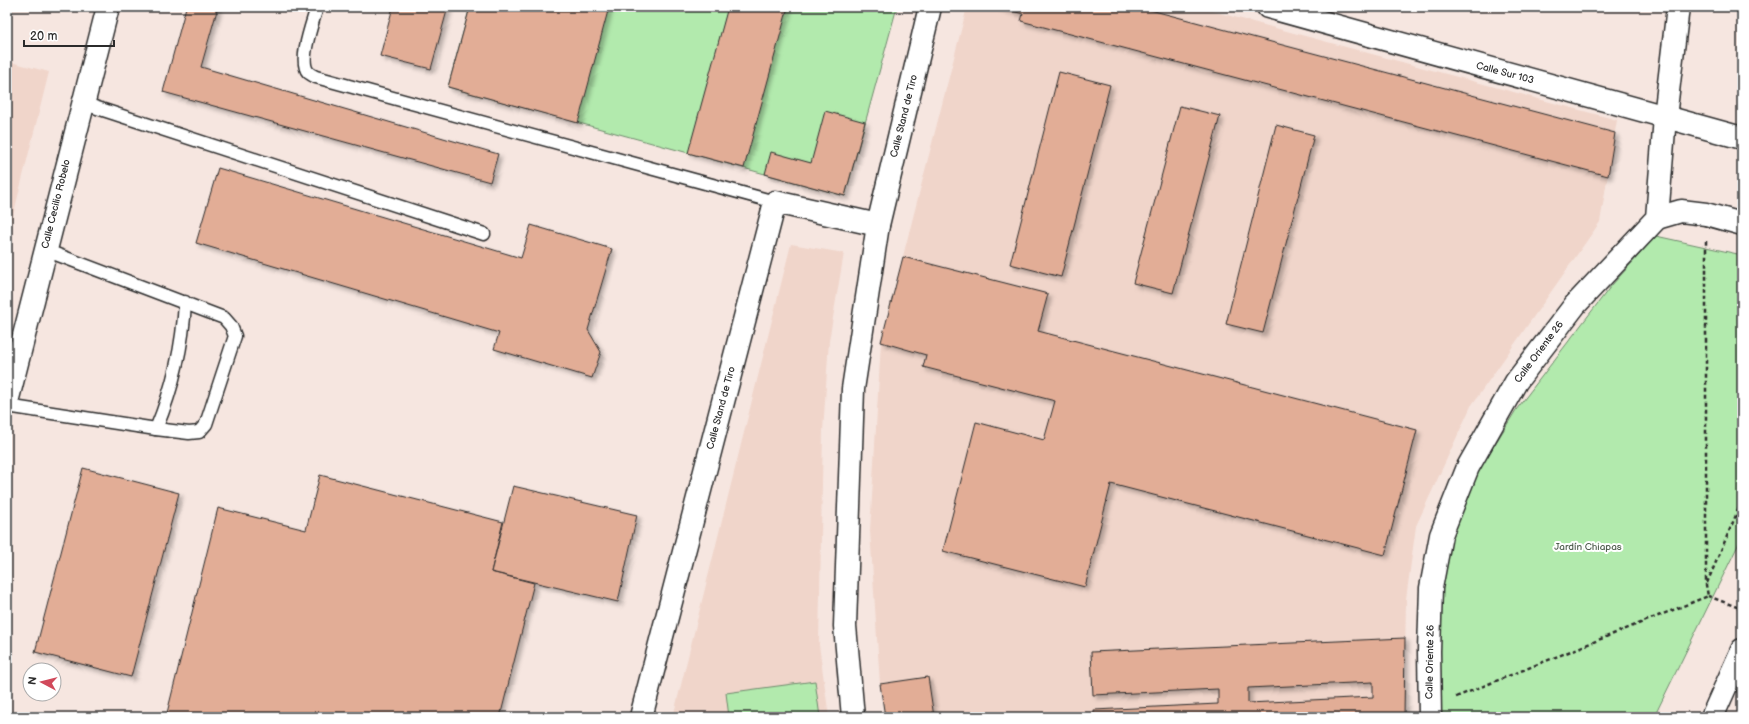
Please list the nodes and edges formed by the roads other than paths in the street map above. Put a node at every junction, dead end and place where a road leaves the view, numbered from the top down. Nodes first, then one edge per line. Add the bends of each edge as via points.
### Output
1 (108, 7) edge
2 (317, 7) edge
3 (930, 7) edge
4 (1268, 7) edge
5 (1678, 7) edge
6 (82, 103) junction
7 (1665, 117) junction
8 (1742, 138) edge
9 (775, 202) junction
10 (1657, 218) junction
11 (1742, 224) edge
12 (878, 225) junction
13 (484, 234) dead end
14 (45, 250) junction
15 (185, 302) junction
16 (7, 402) edge
17 (7, 406) edge
18 (156, 429) junction
19 (1742, 650) edge
20 (1430, 713) edge
21 (641, 717) edge
22 (853, 717) edge
23 (1712, 717) edge

1 - 6 street, Calle Cecilio Robelo
2 - 9 lane via 304,56 304,65 308,72 316,77
3 - 12 street, Calle Stand de Tiro
4 - 7 street, Calle Sur 103
5 - 7 street
6 - 13 lane
6 - 14 street, Calle Cecilio Robelo
7 - 8 street, Calle Sur 103
7 - 10 street
9 - 12 street
9 - 21 street, Calle Stand de Tiro
10 - 11 street via 1681,211 1706,214
10 - 20 street, Calle Oriente 26 via 1575,305 1516,382 1468,467 1441,535 1432,588
12 - 22 street, Calle Stand de Tiro via 852,389 845,626
14 - 15 lane
14 - 16 street, Calle Cecilio Robelo
15 - 18 lane via 181,347 166,404
15 - 18 lane via 224,318 235,336 206,424 199,432 189,433
17 - 18 lane
19 - 23 street

